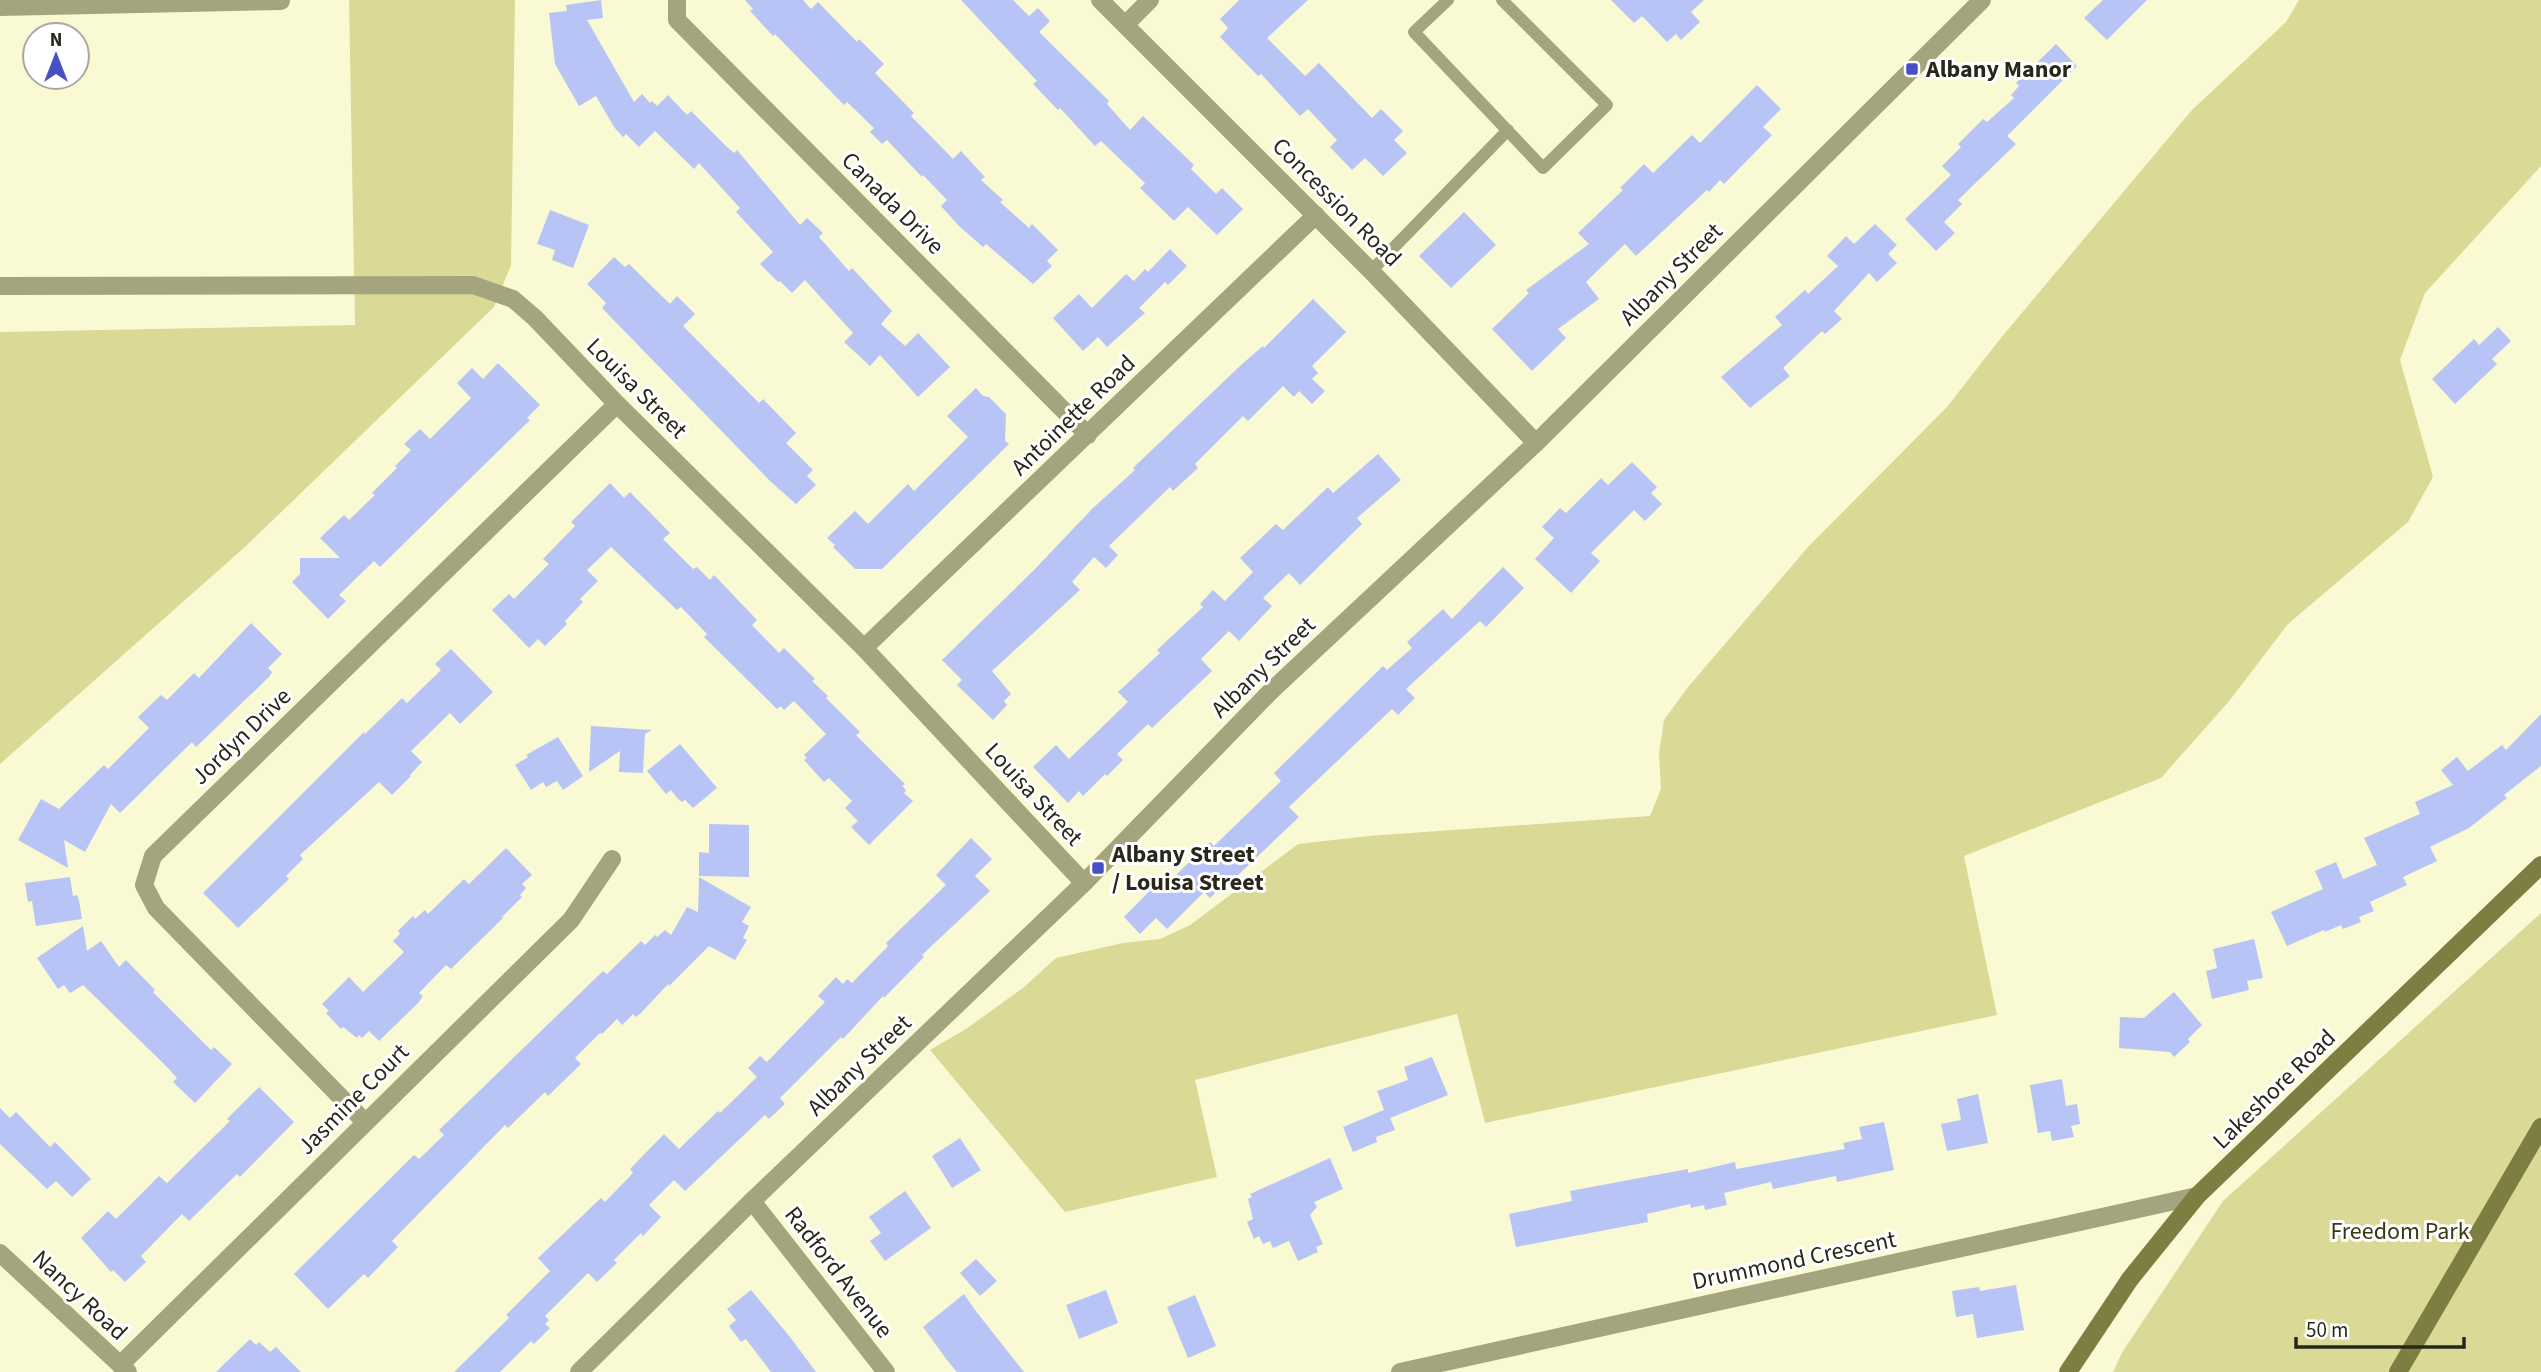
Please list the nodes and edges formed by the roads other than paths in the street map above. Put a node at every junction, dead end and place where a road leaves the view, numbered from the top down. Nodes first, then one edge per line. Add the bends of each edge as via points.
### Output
1 (677, 0) edge
2 (1100, 0) edge
3 (1150, 0) edge
4 (1448, 0) edge
5 (1502, 0) edge
6 (1982, 0) edge
7 (281, 1) edge
8 (0, 7) edge
9 (1125, 25) junction
10 (1508, 130) junction
11 (1316, 215) junction
12 (1371, 271) junction
13 (0, 286) edge
14 (617, 404) junction
15 (1088, 435) junction
16 (1536, 443) junction
17 (864, 648) junction
18 (612, 859) dead end
19 (2541, 865) edge
20 (1084, 883) junction
21 (365, 1122) junction
22 (2541, 1127) edge
23 (2197, 1196) junction
24 (752, 1201) junction
25 (0, 1253) edge
26 (124, 1368) edge
27 (579, 1372) edge
28 (886, 1372) edge
29 (1401, 1372) edge
30 (2068, 1372) edge
31 (2398, 1372) edge

1 - 15 street, Canada Drive via 677,20
2 - 9 street, Concession Road
3 - 9 street
4 - 10 lane via 1414,32
5 - 10 lane via 1607,105 1543,168
6 - 16 street, Albany Street
7 - 8 street
9 - 11 street, Concession Road
10 - 12 lane
11 - 12 street, Concession Road
11 - 15 street, Antoinette Road
12 - 16 street, Concession Road
13 - 14 street, Louisa Street via 473,285 513,299
14 - 17 street, Louisa Street
14 - 21 street, Jordyn Drive via 153,856 144,885 156,908
15 - 17 street, Antoinette Road
16 - 20 street, Albany Street via 1270,692
17 - 20 street, Louisa Street
18 - 21 street, Jasmine Court via 571,920
19 - 23 main road, Lakeshore Road
20 - 24 street, Albany Street
21 - 26 street, Jasmine Court
22 - 31 main road
23 - 29 street, Drummond Crescent
23 - 30 main road, Lakeshore Road via 2130,1279
24 - 27 street, Albany Street
24 - 28 street, Radford Avenue
25 - 26 street, Nancy Road

